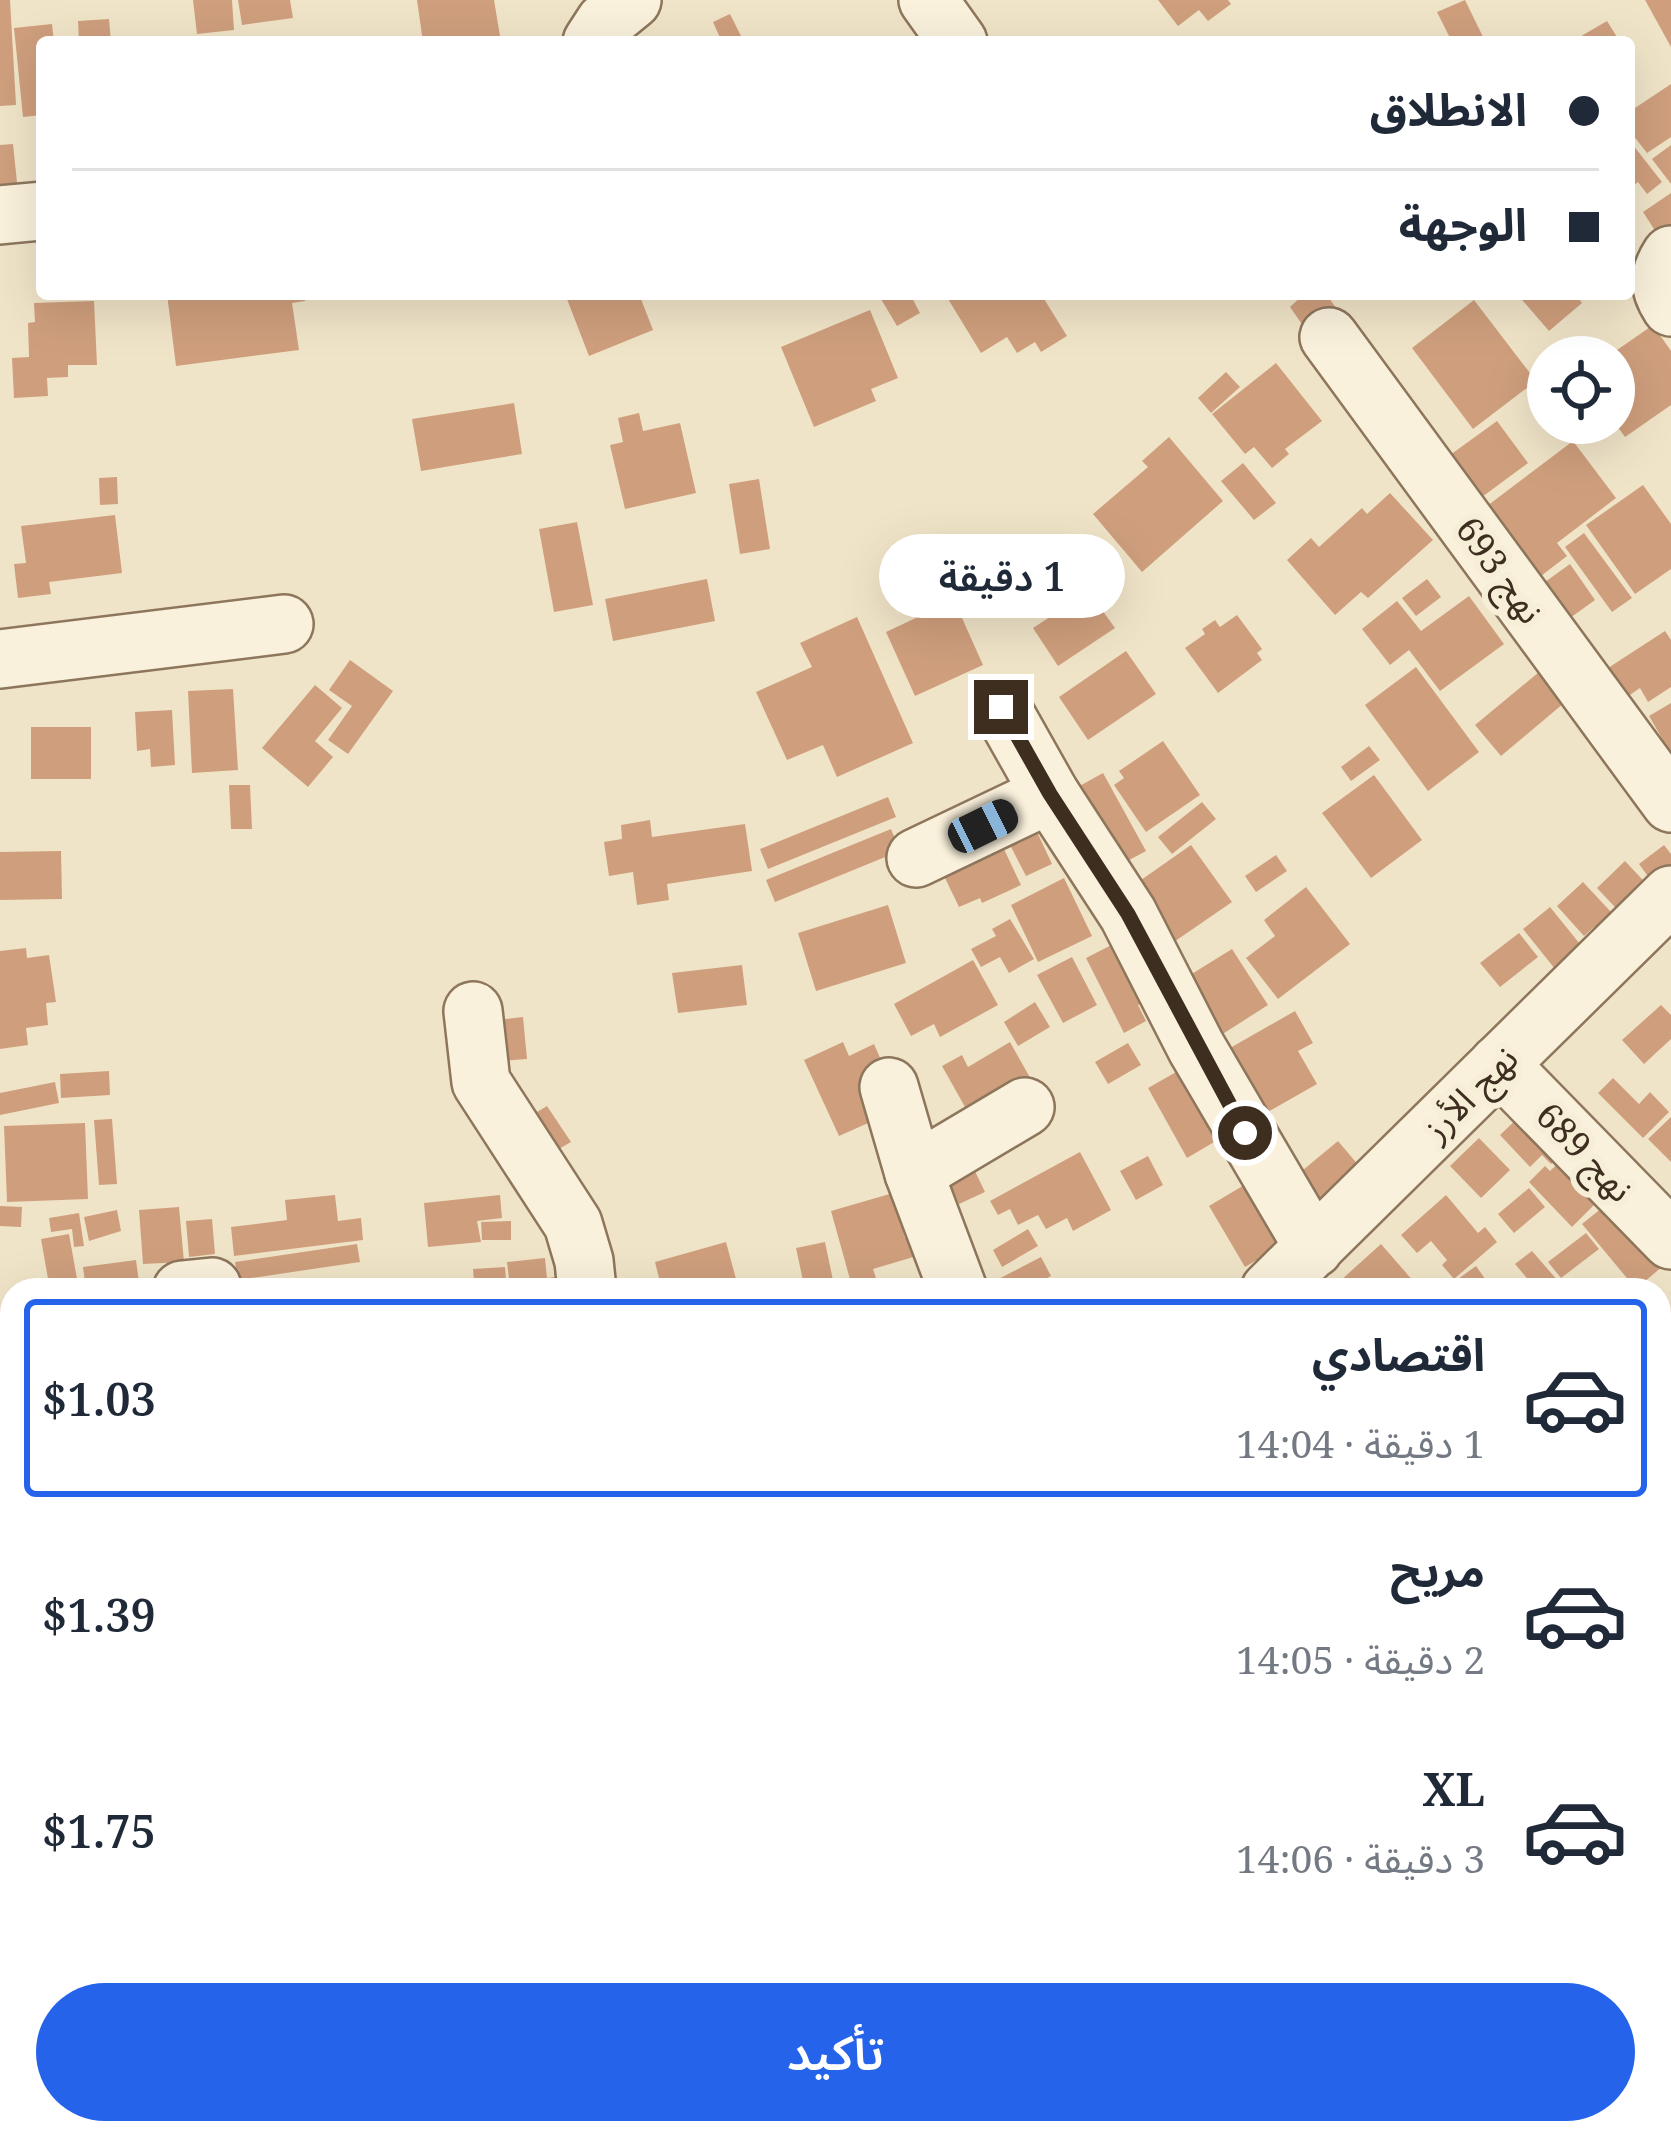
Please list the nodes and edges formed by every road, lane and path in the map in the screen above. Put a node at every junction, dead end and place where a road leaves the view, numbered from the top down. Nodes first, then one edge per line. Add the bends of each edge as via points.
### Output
1 (632, 0) edge
2 (928, 0) edge
3 (596, 36) edge
4 (954, 36) edge
5 (36, 211) edge
6 (0, 214) edge
7 (1671, 255) edge
8 (1671, 308) edge
9 (1329, 337) dead end
10 (284, 624) dead end
11 (0, 659) edge
12 (1001, 707) dead end
13 (1050, 794) junction
14 (1671, 803) edge
15 (916, 858) dead end
16 (1671, 896) edge
17 (473, 1011) dead end
18 (1498, 1064) junction
19 (889, 1087) dead end
20 (1024, 1106) dead end
21 (914, 1173) junction
22 (1671, 1240) edge
23 (1314, 1248) junction
24 (585, 1278) edge
25 (953, 1278) edge
26 (1283, 1278) edge

1 - 3 street
2 - 4 street
5 - 6 street
7 - 8 street via 1660,274
9 - 14 street, نهج 693
10 - 11 street
12 - 13 street
13 - 15 street
13 - 23 street via 1128,914
16 - 18 street, نهج الأرز
17 - 24 street via 481,1082 573,1224
18 - 22 street, نهج 689
18 - 23 street, نهج الأرز
19 - 21 street
20 - 21 street
21 - 25 street
23 - 26 street, نهج الأرز

